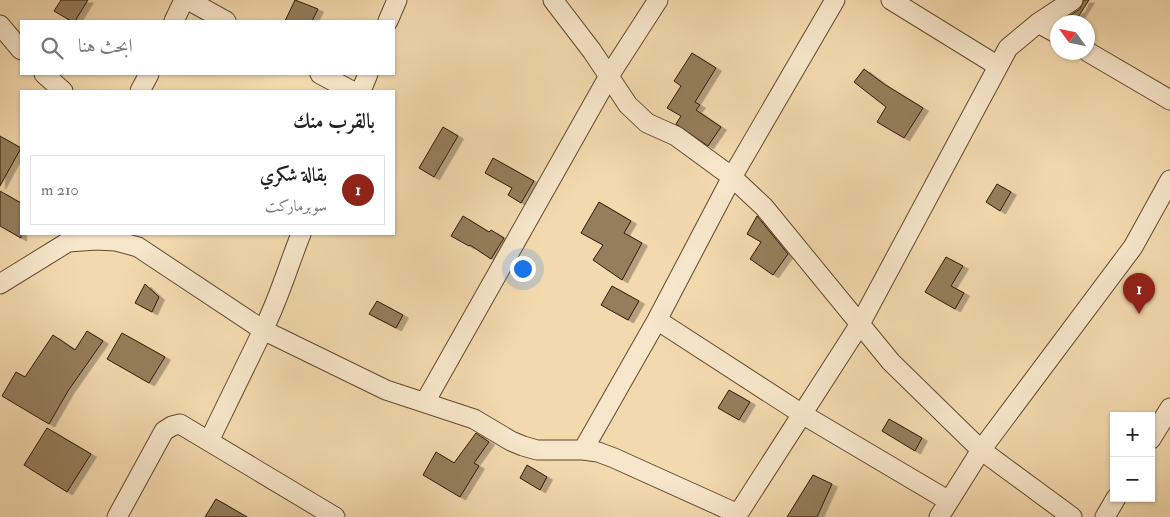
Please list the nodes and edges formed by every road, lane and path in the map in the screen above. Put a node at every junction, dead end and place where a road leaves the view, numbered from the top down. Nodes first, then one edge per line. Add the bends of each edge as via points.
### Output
1 (184, 0) edge
2 (188, 0) edge
3 (397, 0) edge
4 (553, 0) edge
5 (658, 0) edge
6 (835, 0) edge
7 (891, 0) edge
8 (1073, 0) edge
9 (174, 20) edge
10 (224, 20) edge
11 (388, 20) edge
12 (1038, 23) junction
13 (0, 25) edge
14 (1050, 30) edge
15 (20, 49) edge
16 (1095, 56) edge
17 (998, 66) junction
18 (45, 75) edge
19 (148, 75) edge
20 (322, 75) edge
21 (368, 75) edge
22 (609, 76) junction
23 (62, 90) edge
24 (141, 90) edge
25 (350, 90) edge
26 (360, 90) edge
27 (1170, 100) edge
28 (732, 177) junction
29 (1170, 180) edge
30 (301, 235) edge
31 (70, 238) edge
32 (0, 284) edge
33 (657, 320) junction
34 (860, 324) junction
35 (263, 330) junction
36 (425, 402) junction
37 (1170, 408) edge
38 (802, 414) junction
39 (1155, 433) edge
40 (208, 441) junction
41 (583, 450) junction
42 (981, 450) junction
43 (949, 501) junction
44 (1114, 502) edge
45 (333, 516) edge
46 (737, 516) edge
47 (117, 517) edge
48 (939, 517) edge
49 (1072, 517) edge
50 (1105, 517) edge

1 - 9 street
2 - 10 street
3 - 11 street
4 - 22 street
5 - 22 street
6 - 28 street
7 - 17 street
8 - 12 street
12 - 14 street
12 - 17 street via 1008,48
13 - 15 street
16 - 27 street
17 - 34 street
18 - 23 street
19 - 24 street
20 - 25 street
21 - 26 street
22 - 28 street via 628,105 647,123 676,136
22 - 36 street
28 - 33 street
28 - 34 street via 764,207
29 - 42 street via 1133,248
30 - 35 street
31 - 32 street
31 - 35 street via 116,241 138,247
33 - 38 street
33 - 41 street
34 - 38 street
34 - 42 street via 891,362
35 - 36 street via 386,390
35 - 40 street
36 - 41 street via 474,419 523,446 538,450
37 - 39 street
38 - 43 street
38 - 46 street
40 - 45 street
40 - 47 street via 180,424 164,432
41 - 46 street via 614,458
42 - 43 street
42 - 49 street
43 - 48 street
44 - 50 street

